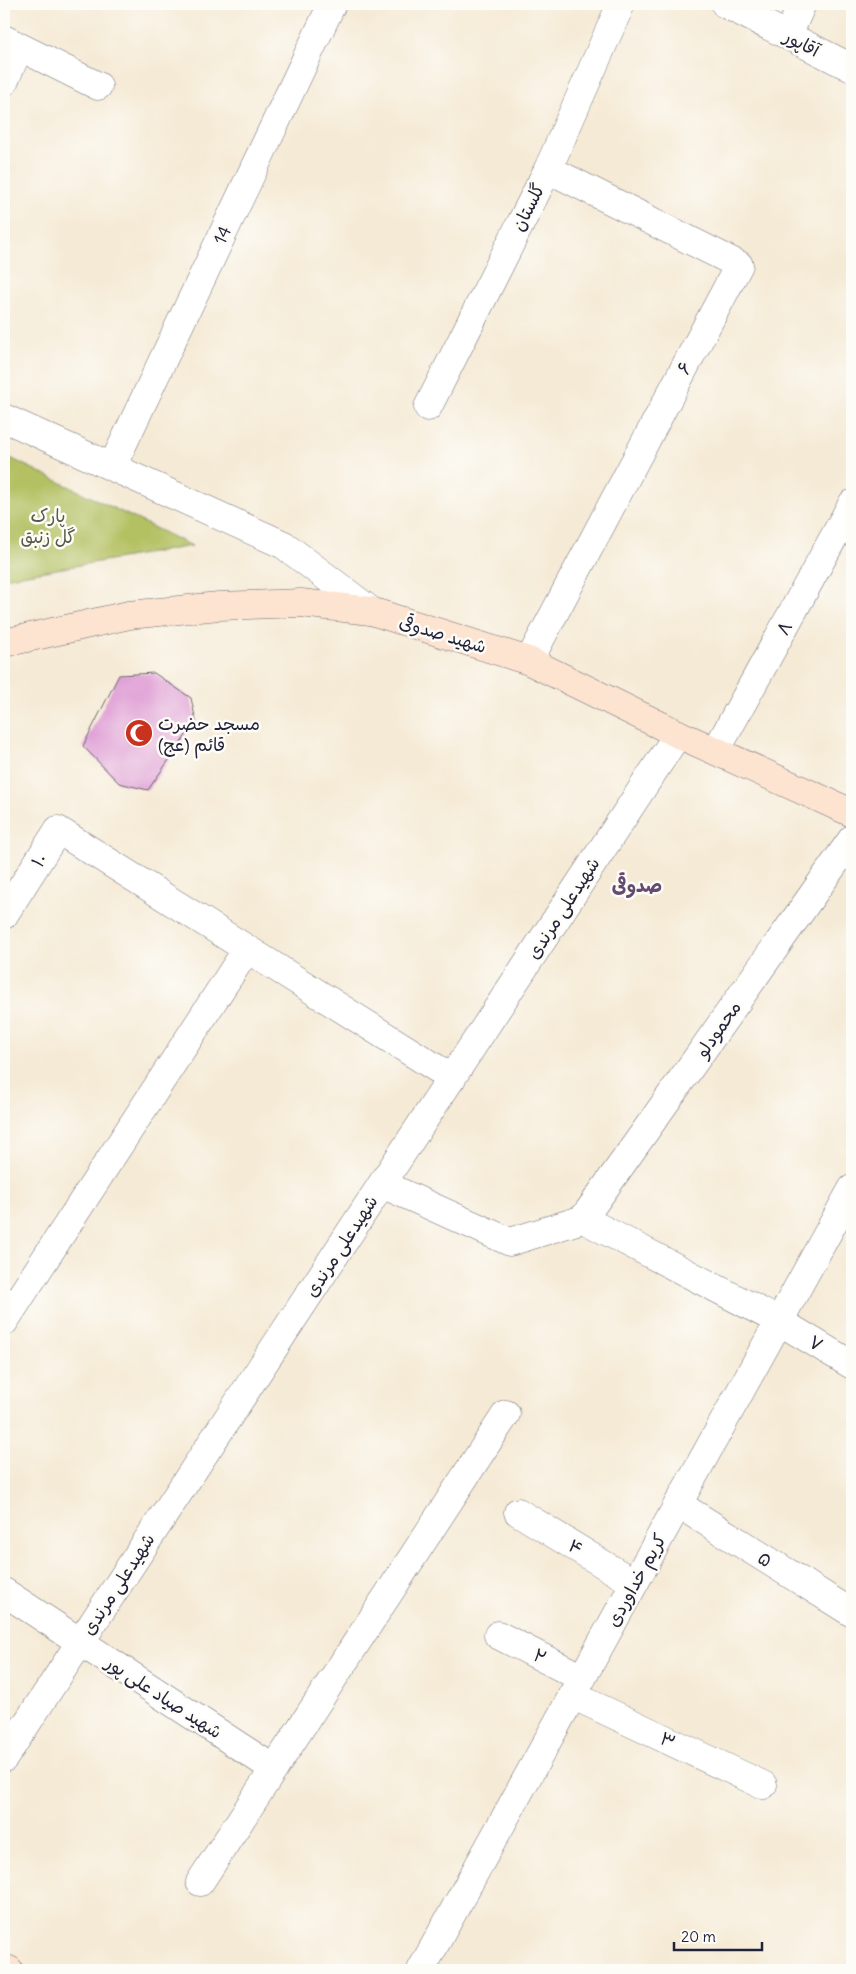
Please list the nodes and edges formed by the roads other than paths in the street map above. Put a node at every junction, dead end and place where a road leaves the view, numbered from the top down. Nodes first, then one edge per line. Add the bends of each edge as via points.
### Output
1 (332, 4) edge
2 (621, 4) edge
3 (725, 4) edge
4 (802, 4) edge
5 (788, 36) junction
6 (11, 44) edge
7 (852, 68) edge
8 (4, 82) edge
9 (98, 86) dead end
10 (548, 168) junction
11 (428, 407) dead end
12 (4, 418) edge
13 (112, 467) junction
14 (852, 504) edge
15 (371, 611) junction
16 (4, 643) edge
17 (529, 661) junction
18 (678, 734) junction
19 (716, 751) junction
20 (852, 813) edge
21 (852, 839) edge
22 (4, 915) edge
23 (247, 950) junction
24 (452, 1078) junction
25 (382, 1184) junction
26 (852, 1189) edge
27 (583, 1219) junction
28 (779, 1321) junction
29 (4, 1322) edge
30 (852, 1365) edge
31 (506, 1414) dead end
32 (678, 1504) junction
33 (518, 1512) dead end
34 (634, 1583) junction
35 (4, 1592) edge
36 (852, 1613) edge
37 (498, 1635) dead end
38 (80, 1642) junction
39 (577, 1687) junction
40 (4, 1758) edge
41 (274, 1769) junction
42 (763, 1785) dead end
43 (200, 1882) dead end
44 (4, 1968) edge
45 (9, 1970) edge
46 (420, 1970) edge

1 - 13 street, 14
2 - 10 street, گلستان
3 - 5 street, آقاپور
4 - 5 street
5 - 7 street, آقاپور
6 - 8 street
6 - 9 street
10 - 11 street, گلستان
10 - 17 street, ۶ via 738,265
12 - 13 street
13 - 15 street via 284,545
14 - 19 street, ۸
15 - 16 main road, شهید صدوقی via 301,603 219,606 129,615
15 - 17 main road, شهید صدوقی
17 - 18 main road, شهید صدوقی
18 - 19 main road, شهید صدوقی
18 - 24 street, شهیدعلی مرندی
19 - 20 main road, شهید صدوقی
21 - 27 street, محمودلو
22 - 23 street, ۱۰ via 58,830
23 - 24 street
23 - 29 street
24 - 25 street, شهیدعلی مرندی
25 - 27 street via 510,1242
25 - 38 street, شهیدعلی مرندی
26 - 28 street, کریم خداوردی
27 - 28 street, ۷
28 - 30 street, ۷
28 - 32 street, کریم خداوردی
31 - 41 street
32 - 34 street, کریم خداوردی
32 - 36 street, ۵
33 - 34 street, ۴
34 - 39 street, کریم خداوردی
35 - 38 street, شهید صیاد علی پور
37 - 39 street, ۲
38 - 40 street, شهیدعلی مرندی
38 - 41 street, شهید صیاد علی پور
39 - 42 street, ۳
39 - 46 street, کریم خداوردی
41 - 43 street
44 - 45 main road

